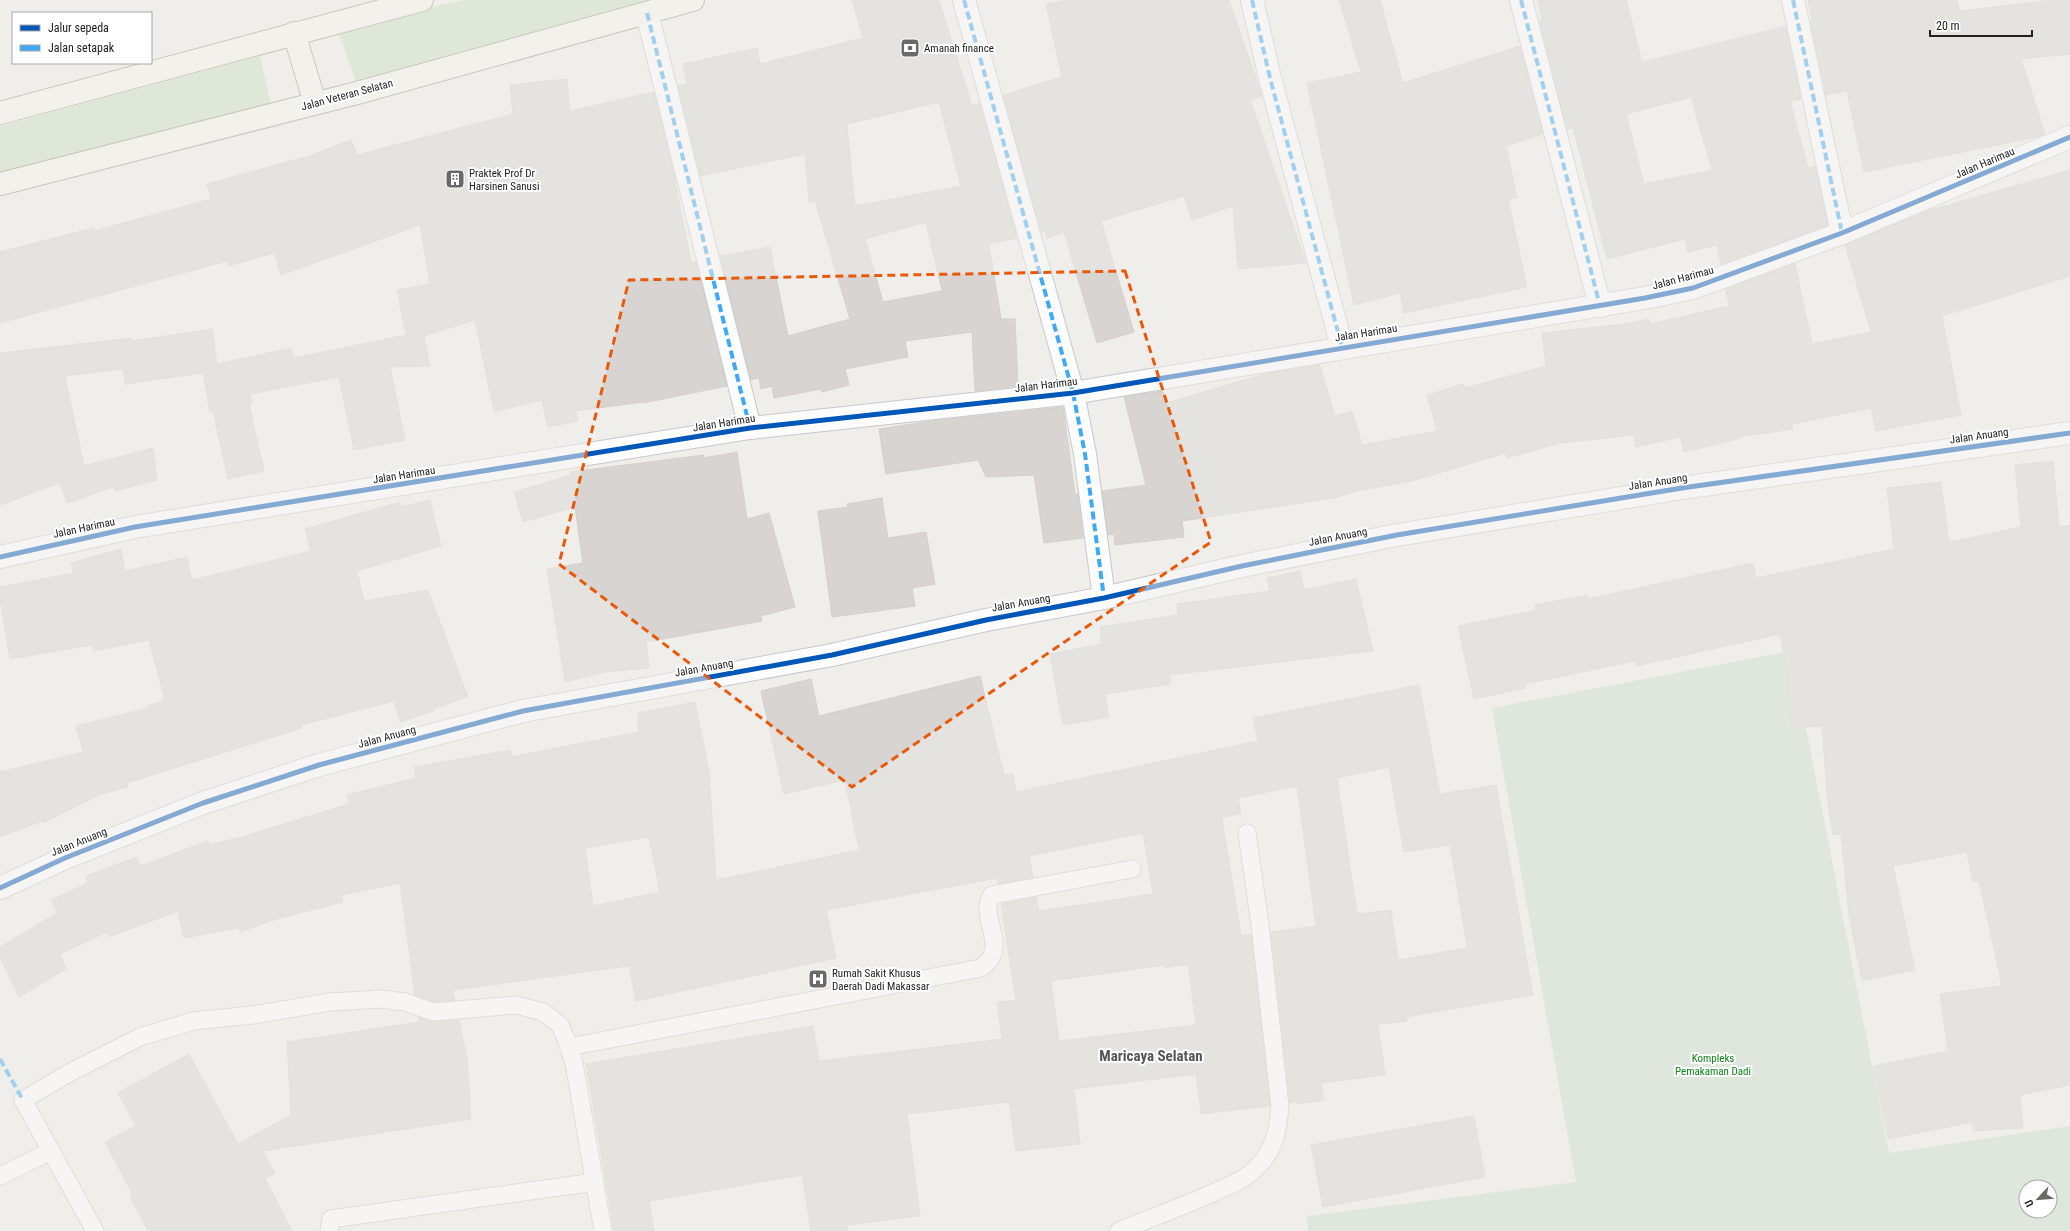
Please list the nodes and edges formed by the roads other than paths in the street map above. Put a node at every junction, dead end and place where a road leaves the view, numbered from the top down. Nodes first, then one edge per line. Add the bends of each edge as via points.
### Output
1 (422, 0) edge
2 (693, 0) edge
3 (964, 0) edge
4 (1252, 0) edge
5 (1521, 0) edge
6 (1793, 0) edge
7 (647, 13) junction
8 (294, 33) junction
9 (315, 103) junction
10 (0, 113) edge
11 (2070, 137) edge
12 (0, 184) edge
13 (1842, 233) junction
14 (1600, 306) junction
15 (1342, 347) junction
16 (1073, 393) junction
17 (750, 428) junction
18 (2070, 433) edge
19 (0, 557) edge
20 (1104, 598) junction
21 (1247, 833) dead end
22 (1132, 869) dead end
23 (0, 888) edge
24 (569, 1047) junction
25 (50, 1151) junction
26 (0, 1176) edge
27 (595, 1182) junction
28 (95, 1231) edge
29 (329, 1231) edge
30 (603, 1231) edge
31 (1119, 1231) edge

1 - 8 main road
2 - 7 main road, Jalan Veteran Selatan
3 - 16 street
4 - 15 street via 1270,78
5 - 14 street
6 - 13 street
7 - 9 main road, Jalan Veteran Selatan
7 - 17 street
8 - 9 main road
8 - 10 main road
9 - 12 main road, Jalan Veteran Selatan
11 - 13 street, Jalan Harimau
13 - 14 street, Jalan Harimau via 1693,288
14 - 15 street, Jalan Harimau
15 - 16 street, Jalan Harimau
16 - 17 street, Jalan Harimau
16 - 20 street via 1085,454
17 - 19 street, Jalan Harimau via 135,527
18 - 20 street, Jalan Anuang via 1682,488 1397,535 1242,566
20 - 23 street, Jalan Anuang via 986,620 832,655 523,711 319,765 203,803 64,858
21 - 31 lane via 1280,1106 1278,1132 1258,1167 1242,1179
22 - 24 lane via 992,895 988,904 994,948 990,959 981,968
24 - 25 lane via 560,1025 543,1012 516,1006 433,1012 405,1002 381,999 330,1002 253,1015 193,1021 140,1037 23,1100
24 - 27 lane
25 - 26 lane
25 - 28 lane
27 - 29 lane via 330,1219
27 - 30 lane

